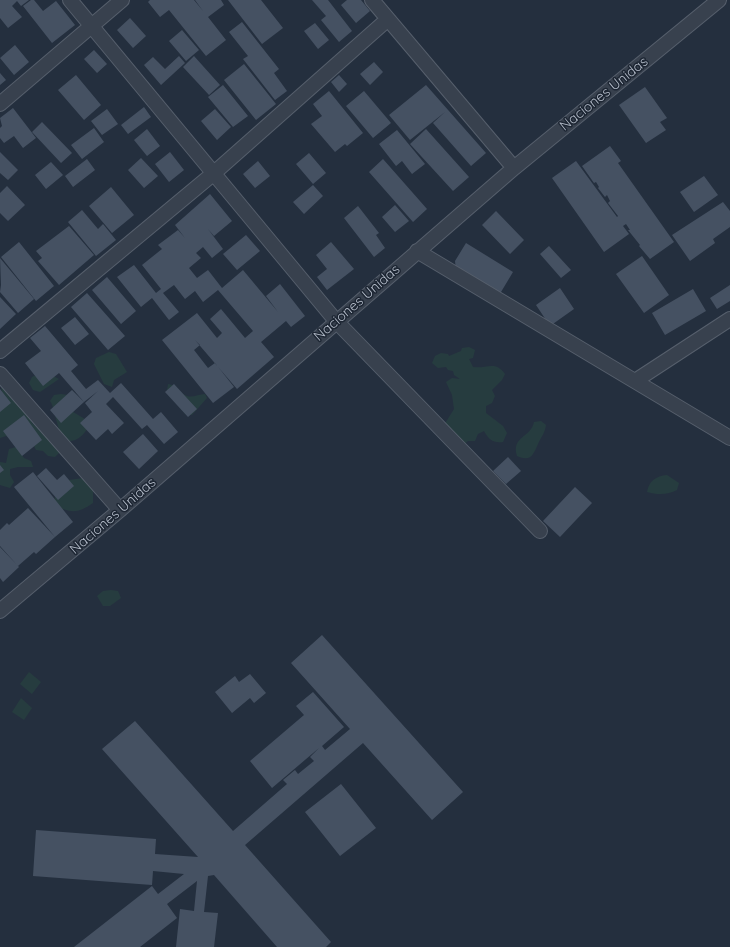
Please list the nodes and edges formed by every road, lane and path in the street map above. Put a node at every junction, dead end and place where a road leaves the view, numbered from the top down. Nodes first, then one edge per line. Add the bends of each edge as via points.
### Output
1 (70, 0) edge
2 (122, 0) edge
3 (372, 0) edge
4 (719, 0) edge
5 (388, 19) junction
6 (91, 26) junction
7 (0, 104) edge
8 (514, 168) junction
9 (214, 173) junction
10 (417, 251) junction
11 (730, 319) edge
12 (336, 320) junction
13 (0, 351) edge
14 (0, 374) edge
15 (635, 382) junction
16 (730, 438) edge
17 (120, 510) junction
18 (540, 530) dead end
19 (0, 612) edge

1 - 6 street
2 - 6 street
3 - 5 street
4 - 8 street, Naciones Unidas
5 - 8 street
5 - 9 street
6 - 7 street
6 - 9 street
8 - 10 street, Naciones Unidas
9 - 12 street
9 - 13 street
10 - 12 street, Naciones Unidas
10 - 15 street
11 - 15 street
12 - 17 street, Naciones Unidas
12 - 18 street
14 - 17 street
15 - 16 street
17 - 19 street, Naciones Unidas

